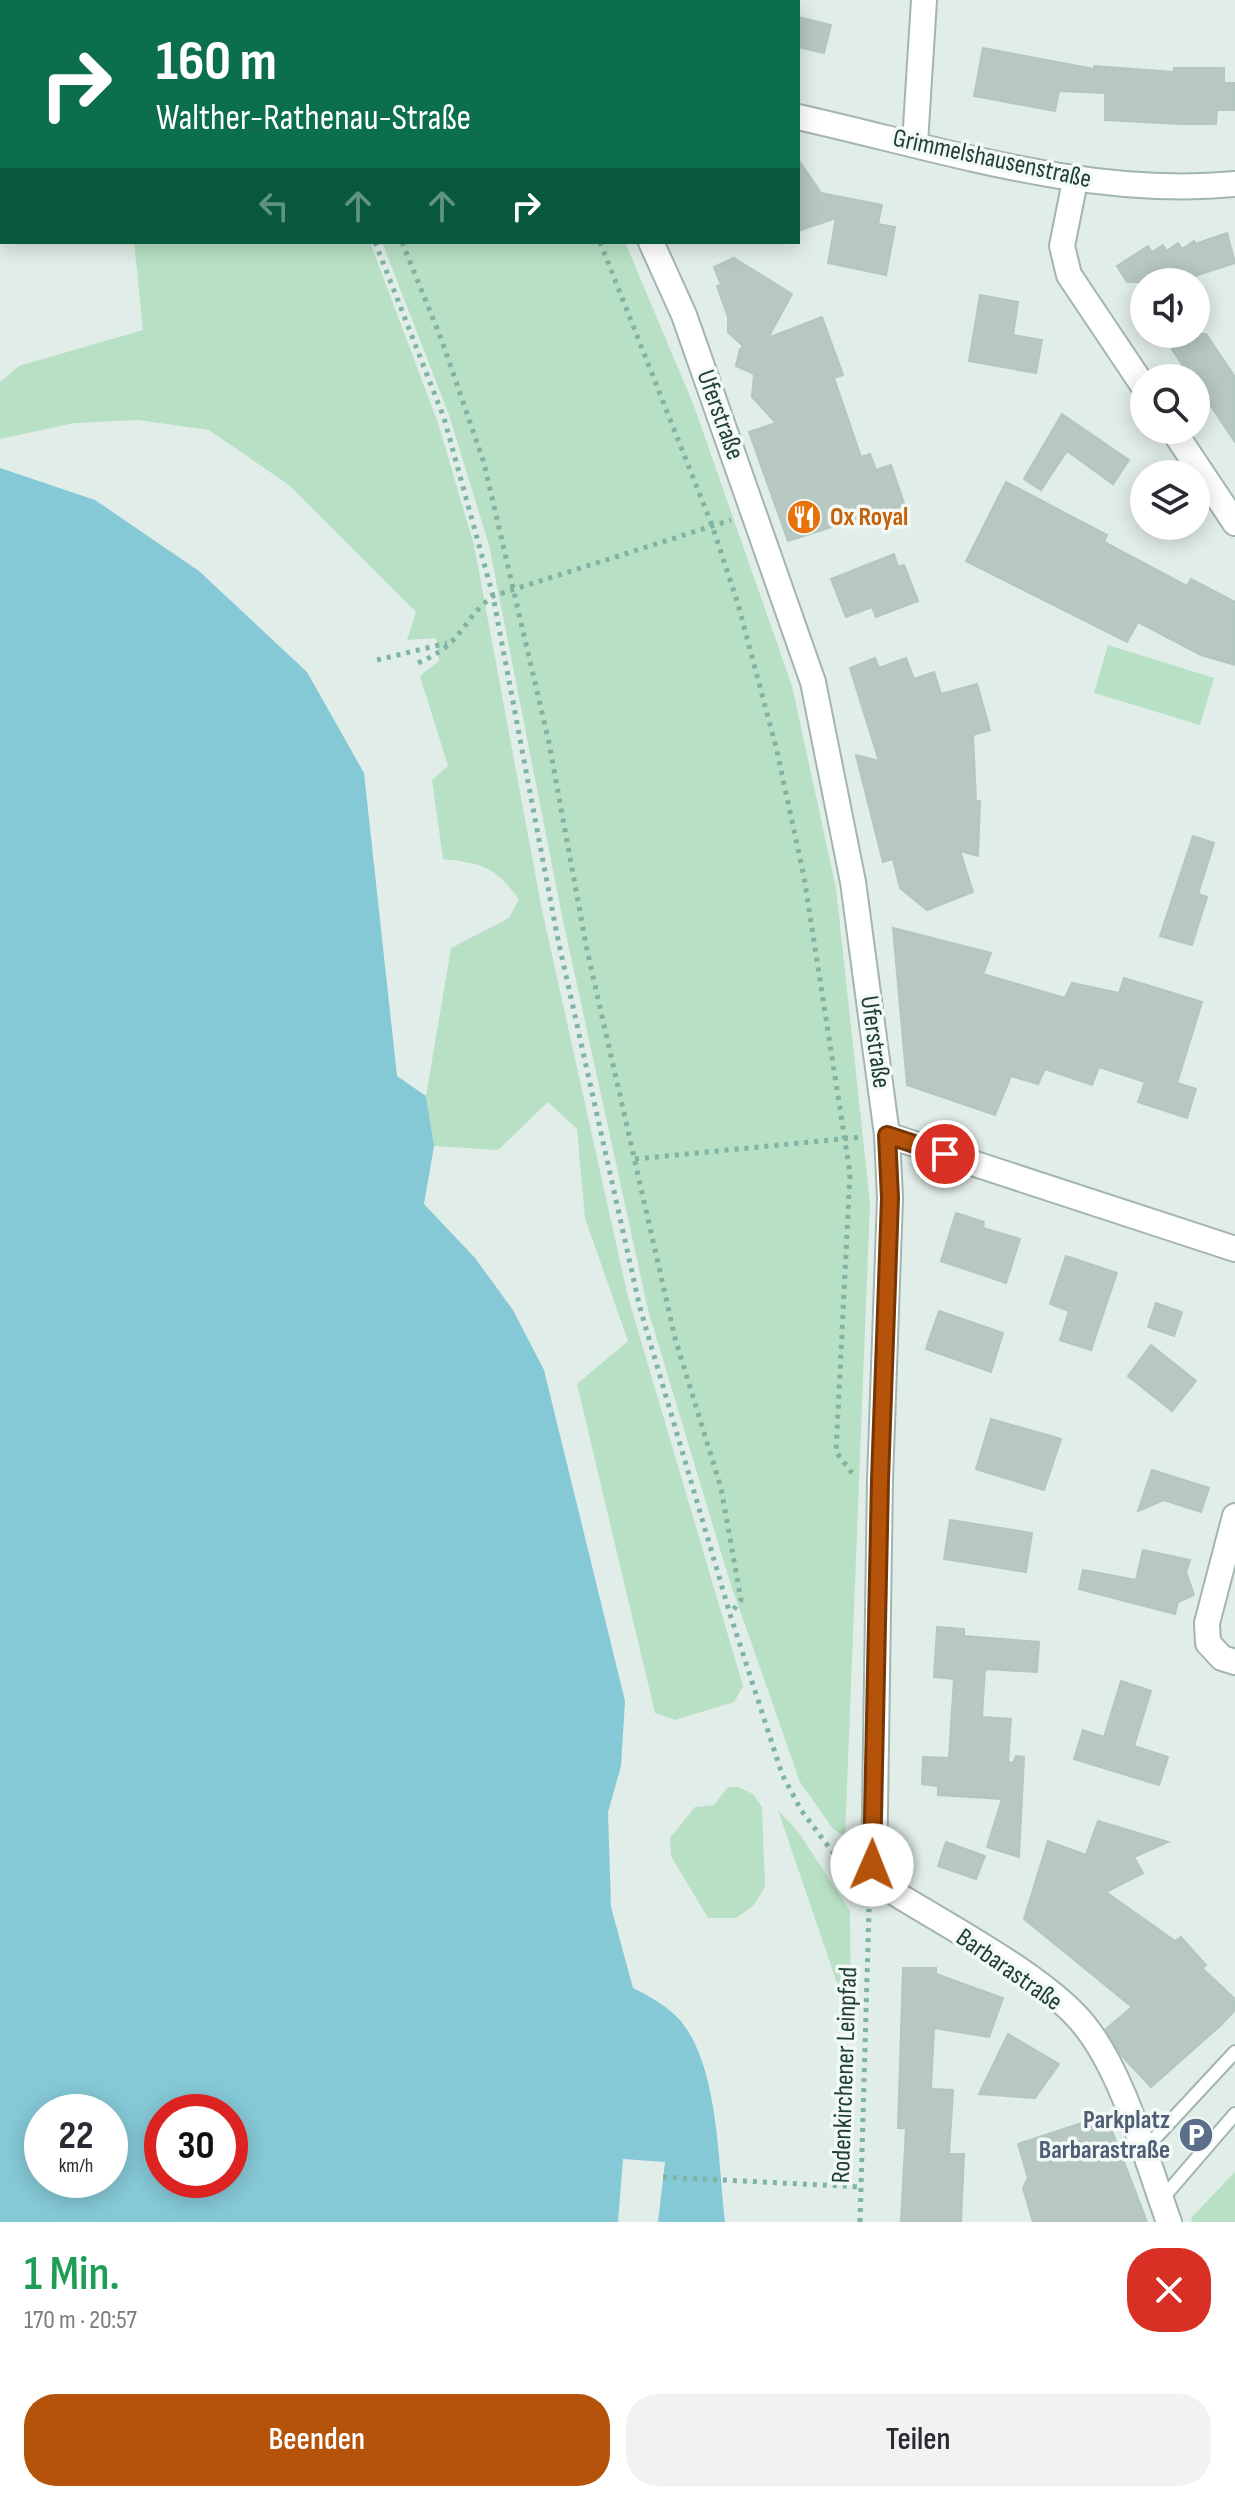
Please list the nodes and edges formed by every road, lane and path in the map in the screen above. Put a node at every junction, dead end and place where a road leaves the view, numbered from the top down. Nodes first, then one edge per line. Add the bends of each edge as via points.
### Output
1 (924, 0) edge
2 (800, 117) edge
3 (915, 143) junction
4 (1075, 181) junction
5 (1235, 184) edge
6 (376, 244) edge
7 (403, 244) edge
8 (601, 244) edge
9 (652, 244) edge
10 (1130, 366) edge
11 (1182, 444) edge
12 (754, 510) junction
13 (1235, 523) edge
14 (713, 528) junction
15 (514, 591) junction
16 (493, 596) junction
17 (447, 643) dead end
18 (377, 660) dead end
19 (418, 663) dead end
20 (887, 1135) junction
21 (843, 1137) junction
22 (635, 1159) junction
23 (1235, 1249) edge
24 (880, 1480) junction
25 (1235, 1516) edge
26 (730, 1614) junction
27 (1235, 1662) edge
28 (864, 1877) junction
29 (870, 1929) dead end
30 (1235, 2052) edge
31 (1235, 2114) edge
32 (1142, 2152) junction
33 (663, 2177) dead end
34 (860, 2187) junction
35 (1165, 2211) edge
36 (860, 2222) edge

1 - 3 street
2 - 3 street, Grimmelshausenstraße
3 - 4 street, Grimmelshausenstraße
4 - 5 street, Grimmelshausenstraße via 1186,188
4 - 10 street via 1062,246 1069,275
6 - 16 path via 444,418
7 - 15 path via 484,463
8 - 14 path
9 - 12 street, Uferstraße via 684,315
11 - 13 street
12 - 14 path
12 - 20 street, Uferstraße via 813,682 853,882
14 - 15 path
14 - 21 path via 777,751 804,877
15 - 16 path
15 - 22 path
16 - 19 path via 445,652
16 - 26 path via 557,935 640,1308
17 - 18 path
20 - 23 street
20 - 24 street, Uferstraße via 890,1198
21 - 22 path
21 - 24 path via 850,1173 836,1452 858,1478
22 - 26 path via 675,1338 721,1488 741,1600
24 - 28 street, Uferstraße
25 - 27 street via 1207,1623 1208,1643 1222,1658
26 - 28 path via 782,1774 801,1810
28 - 32 street, Barbarastraße via 1038,1984 1084,2024 1111,2067
29 - 34 path, Rodenkirchener Leinpfad
30 - 32 lane
31 - 35 lane
32 - 35 street, Barbarastraße
33 - 34 path
34 - 36 path, Rodenkirchener Leinpfad

